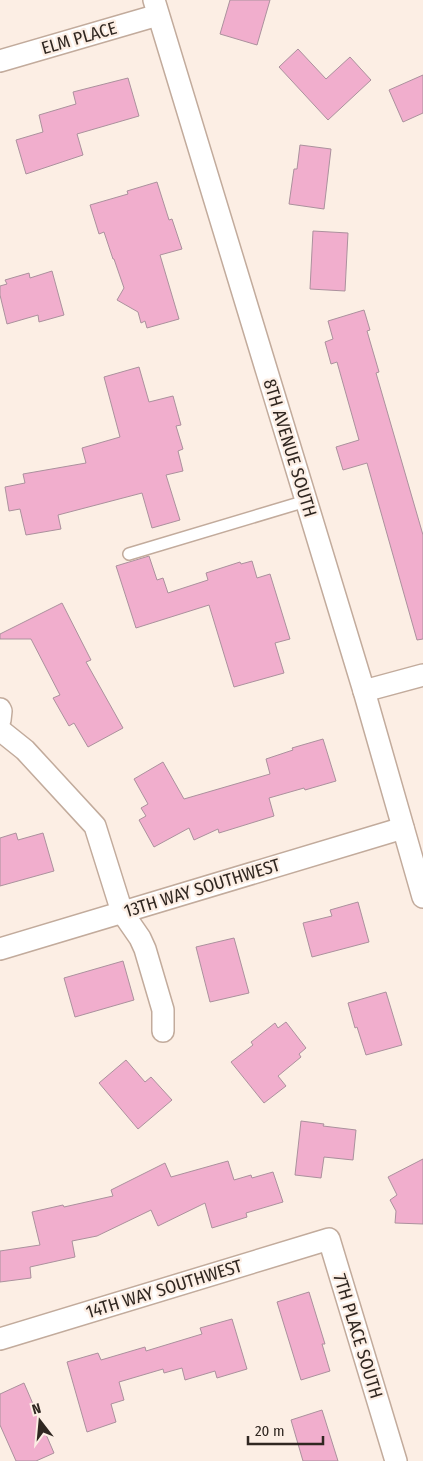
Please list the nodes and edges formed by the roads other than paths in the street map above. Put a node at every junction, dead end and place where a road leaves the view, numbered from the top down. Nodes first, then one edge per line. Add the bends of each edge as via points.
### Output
1 (156, 7) edge
2 (0, 61) edge
3 (306, 501) junction
4 (129, 554) dead end
5 (423, 675) edge
6 (364, 691) junction
7 (0, 709) edge
8 (0, 720) edge
9 (0, 730) edge
10 (403, 828) junction
11 (423, 896) edge
12 (122, 912) junction
13 (0, 949) edge
14 (164, 1030) dead end
15 (329, 1239) joint
16 (0, 1339) edge
17 (396, 1461) edge

1 - 2 street, ELM PLACE
1 - 3 street, 8TH AVENUE SOUTH
3 - 4 lane
3 - 6 street, 8TH AVENUE SOUTH
5 - 6 street
6 - 10 street, 8TH AVENUE SOUTH
7 - 8 street
9 - 12 street via 25,750 95,826
10 - 11 street, 8TH AVENUE SOUTH
10 - 12 street, 13TH WAY SOUTHWEST
12 - 13 street, 13TH WAY SOUTHWEST
12 - 14 street via 145,949 162,1010
15 - 16 street, 14TH WAY SOUTHWEST
15 - 17 street, 7TH PLACE SOUTH

